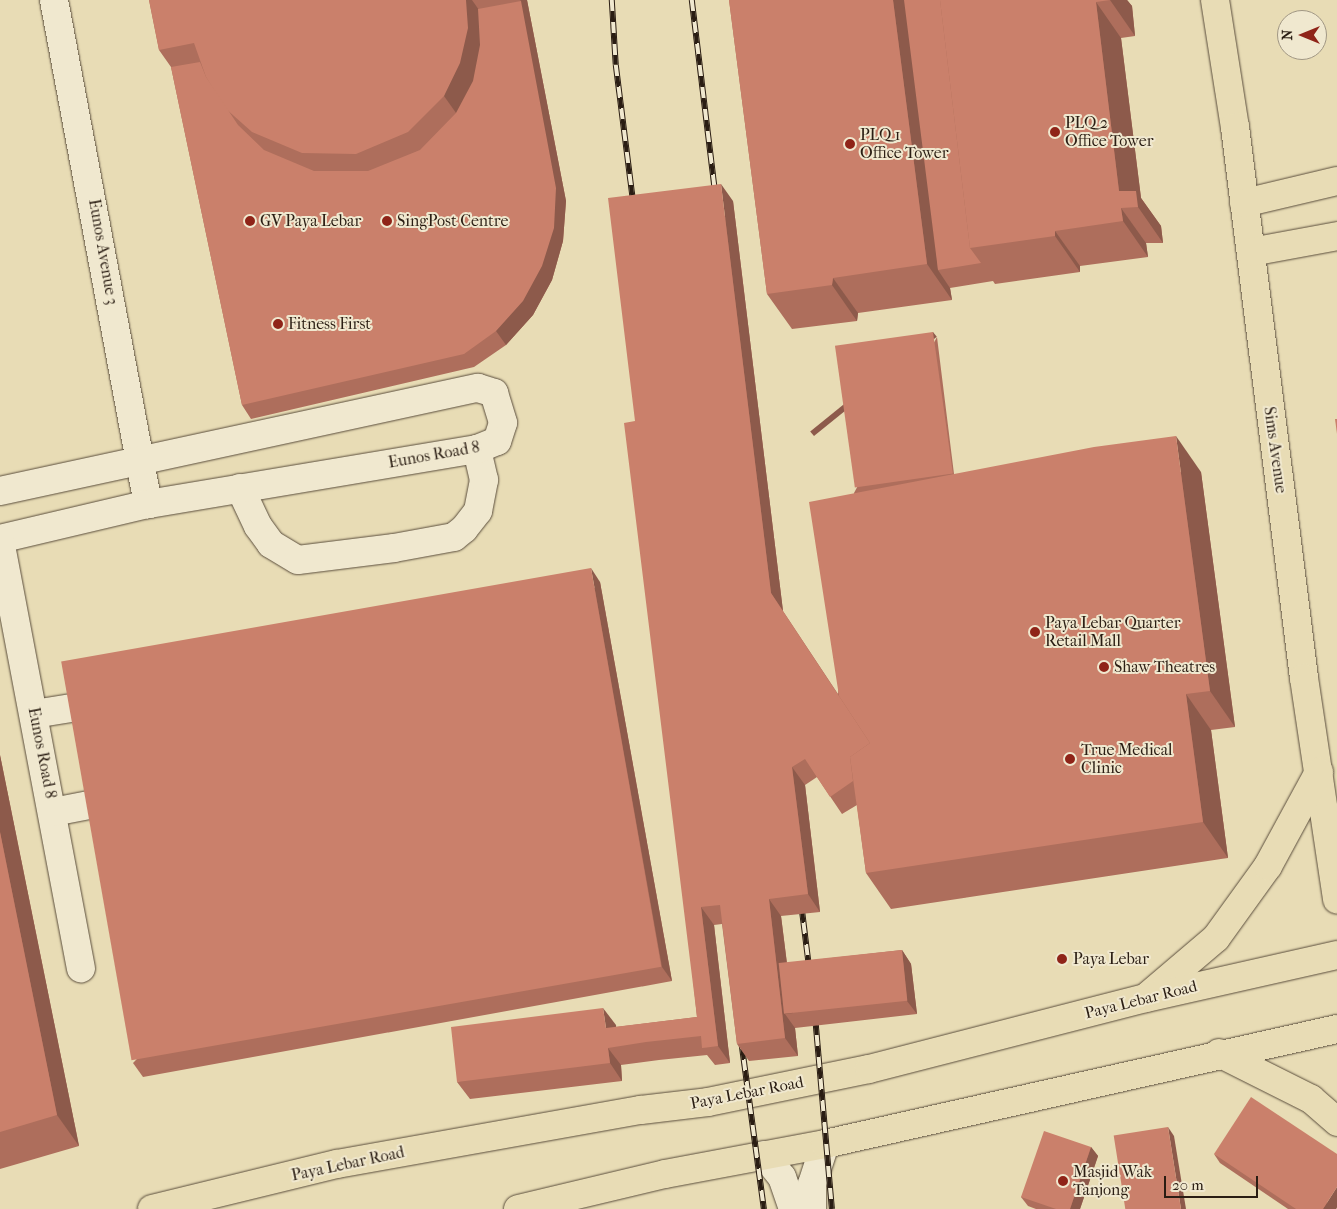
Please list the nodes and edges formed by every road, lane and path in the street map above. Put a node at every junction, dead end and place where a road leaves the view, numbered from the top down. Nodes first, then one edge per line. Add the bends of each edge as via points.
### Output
1 (54, 0) edge
2 (1214, 0) edge
3 (1337, 182) edge
4 (1244, 203) junction
5 (1337, 236) edge
6 (1251, 252) junction
7 (477, 449) junction
8 (140, 460) junction
9 (240, 488) junction
10 (0, 490) edge
11 (148, 504) junction
12 (0, 539) edge
13 (77, 706) edge
14 (34, 714) junction
15 (1318, 772) junction
16 (94, 804) edge
17 (53, 812) junction
18 (1337, 900) edge
19 (1337, 955) edge
20 (80, 968) dead end
21 (1146, 998) junction
22 (1337, 1029) edge
23 (1219, 1053) junction
24 (1337, 1122) edge
25 (825, 1144) junction
26 (764, 1155) junction
27 (152, 1209) edge
28 (518, 1209) edge
29 (793, 1209) edge
30 (812, 1209) edge

1 - 8 street, Eunos Avenue 3 via 83,140
2 - 4 main road, Sims Avenue
3 - 4 main road
4 - 6 main road, Sims Avenue
5 - 6 main road
6 - 15 main road, Sims Avenue via 1271,428
7 - 8 street, Eunos Road 8 via 497,441 503,423 498,399 484,388
7 - 9 street, Eunos Road 8
7 - 9 street via 484,480 478,511 454,537 402,546 298,560 271,544 258,526
8 - 10 street, Eunos Road 8
8 - 11 street, Eunos Avenue 3
9 - 11 street, Eunos Road 8
11 - 12 street, Eunos Road 8
12 - 14 street, Eunos Road 8
13 - 14 street
14 - 17 street, Eunos Road 8
15 - 18 main road, Sims Avenue
15 - 21 main road via 1268,866 1216,938
16 - 17 street
17 - 20 street, Eunos Road 8
19 - 21 main road, Paya Lebar Road
21 - 27 main road, Paya Lebar Road via 869,1069 708,1102 632,1111 337,1164
22 - 23 main road
23 - 24 main road via 1311,1099
23 - 25 main road
25 - 26 main road
25 - 30 street via 812,1184
26 - 28 main road via 665,1174
26 - 29 street via 782,1178

